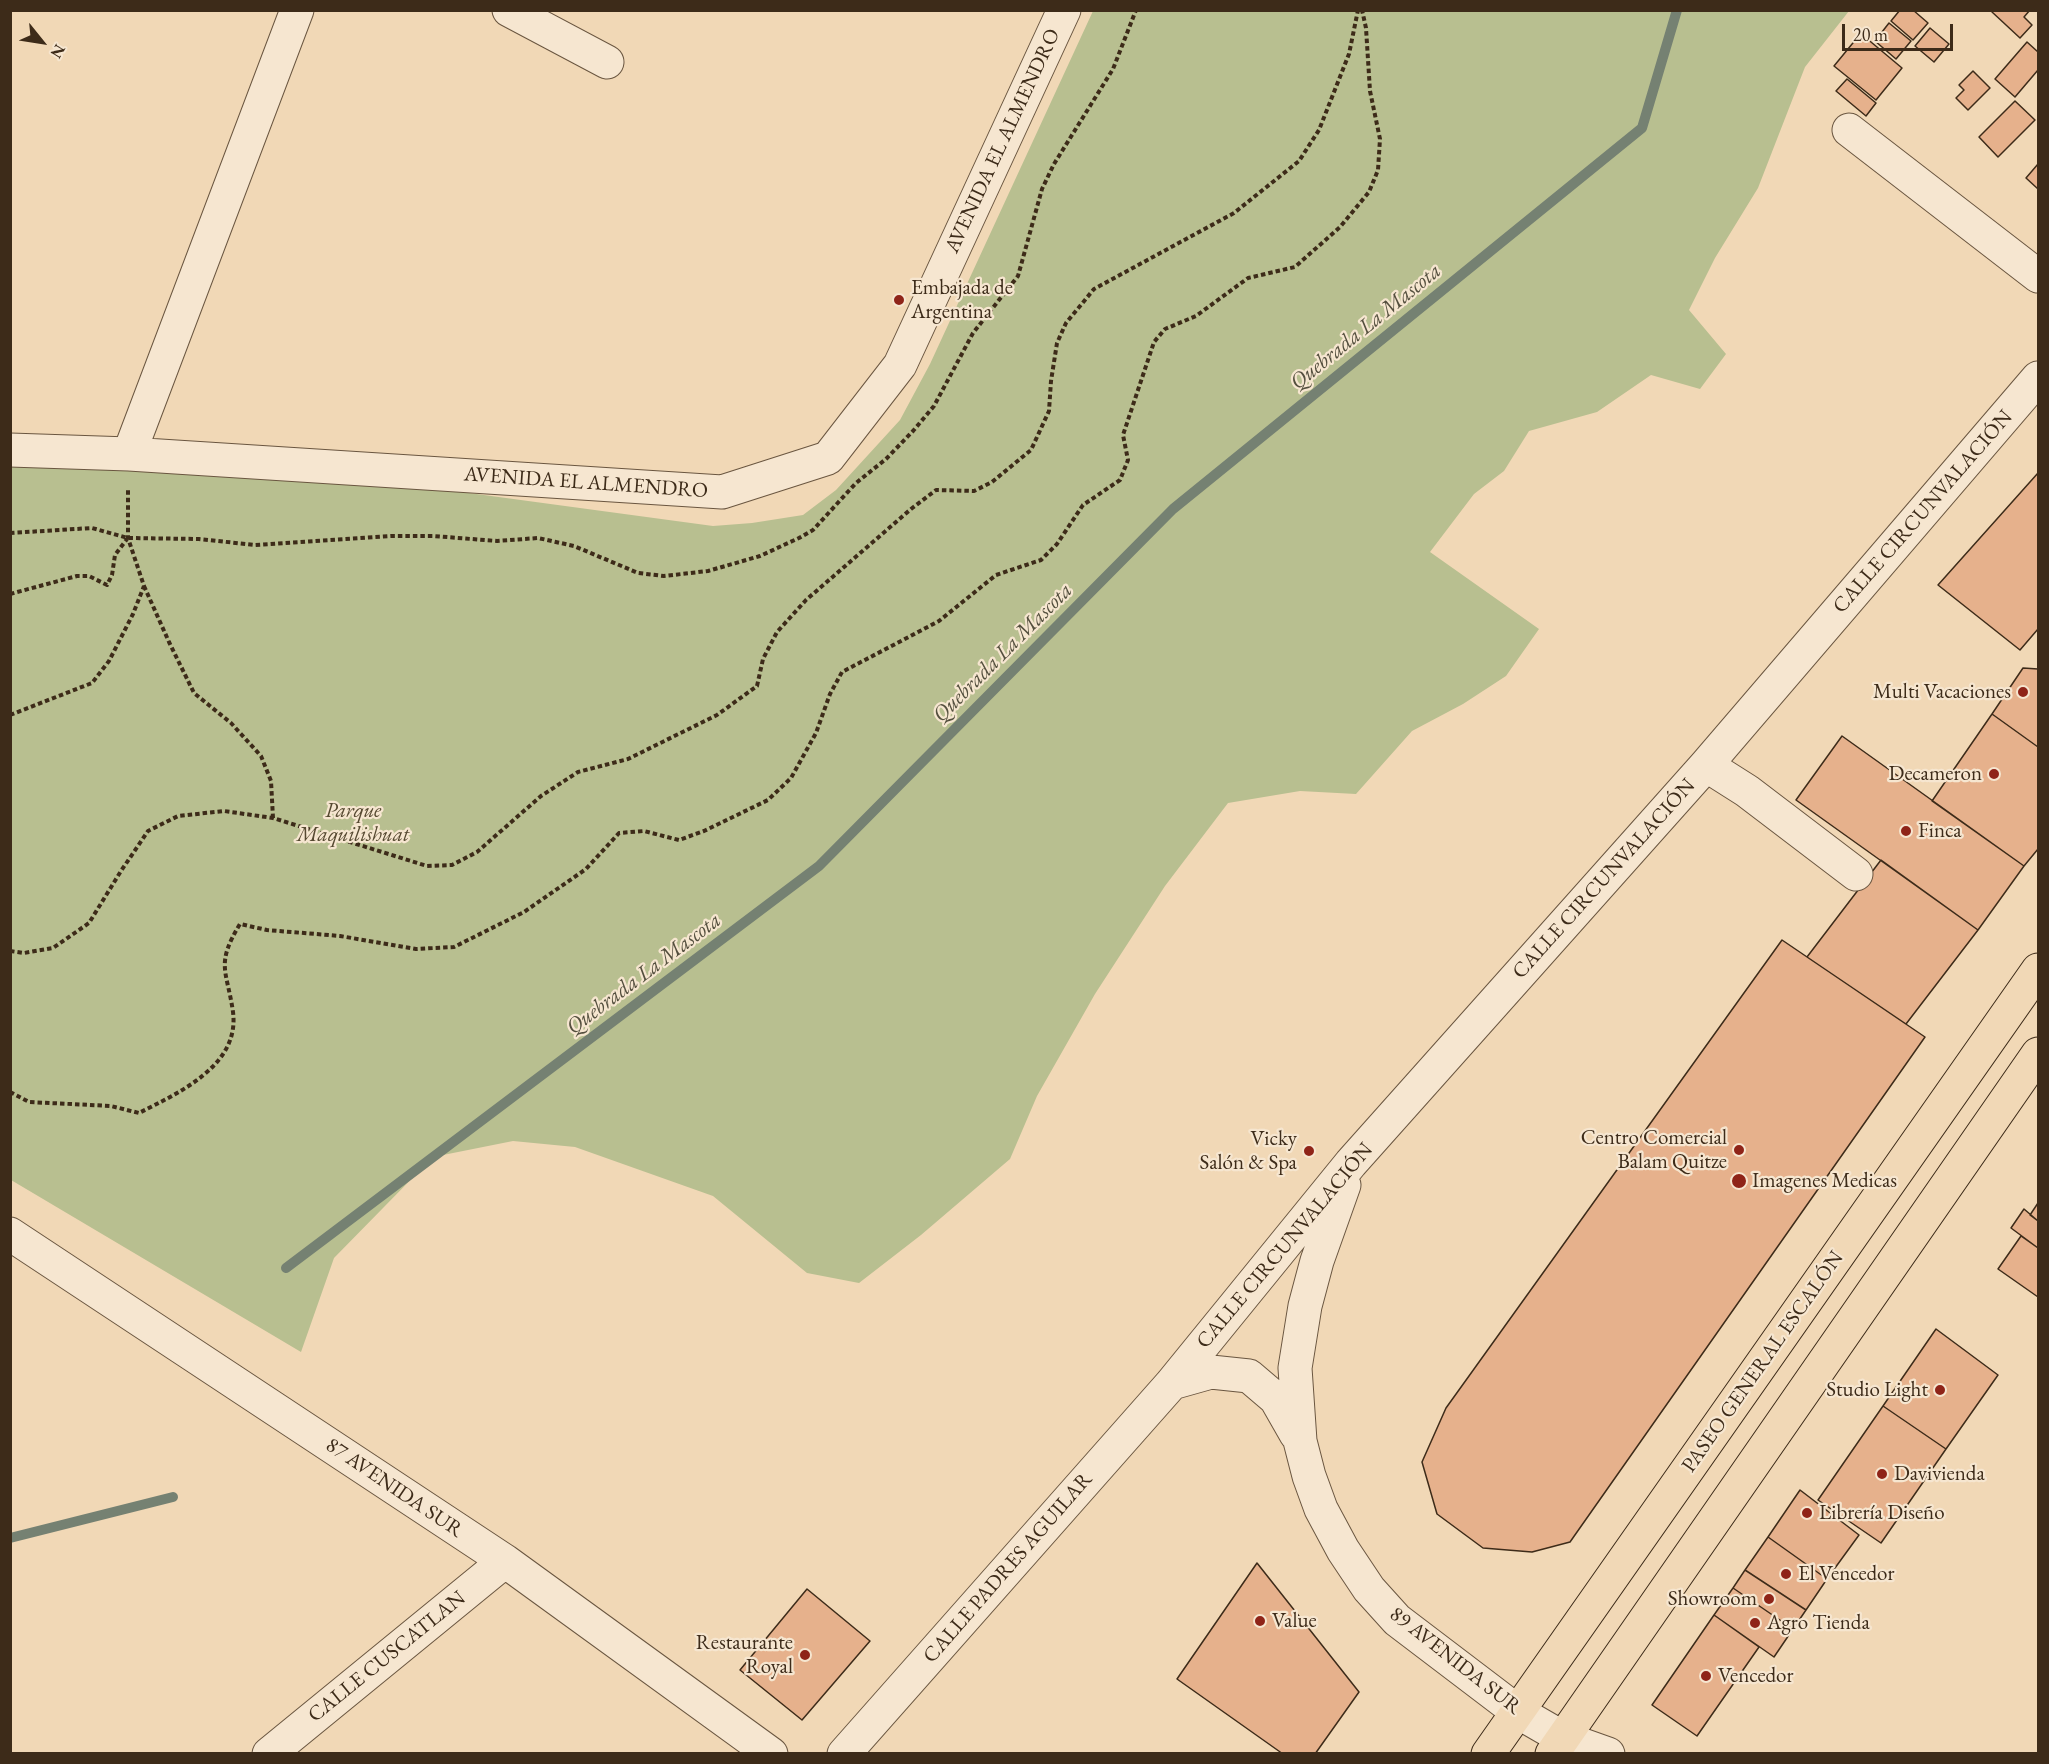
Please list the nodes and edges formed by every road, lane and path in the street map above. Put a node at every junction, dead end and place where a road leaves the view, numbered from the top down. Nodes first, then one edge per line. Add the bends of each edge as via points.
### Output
1 (297, 10) edge
2 (509, 10) edge
3 (1064, 10) edge
4 (1136, 10) edge
5 (1360, 10) edge
6 (607, 62) dead end
7 (1849, 130) dead end
8 (2038, 276) edge
9 (2038, 378) edge
10 (10, 450) edge
11 (129, 454) junction
12 (10, 533) edge
13 (128, 538) junction
14 (144, 586) junction
15 (10, 594) edge
16 (10, 715) edge
17 (1706, 765) junction
18 (273, 818) junction
19 (1856, 874) dead end
20 (10, 951) edge
21 (2038, 970) edge
22 (2038, 1054) edge
23 (10, 1092) edge
24 (1351, 1163) junction
25 (10, 1234) edge
26 (1172, 1383) junction
27 (1300, 1441) junction
28 (505, 1561) junction
29 (1518, 1712) junction
30 (1558, 1746) edge
31 (269, 1754) edge
32 (771, 1754) edge
33 (844, 1754) edge
34 (1488, 1754) edge
35 (1608, 1754) edge

1 - 11 street
2 - 6 street
3 - 11 street, AVENIDA EL ALMENDRO via 900,364 828,458 722,492
4 - 13 path via 1113,69 1042,189 1018,276 973,333 934,406 886,459 856,483 813,530 799,538 760,556 708,571 664,576 638,573 574,546 538,538 497,541 391,536 255,545
5 - 18 path via 1349,54 1319,130 1299,161 1234,213 1094,290 1066,323 1057,343 1049,411 1031,450 992,482 974,491 936,490 910,509 806,600 777,632 763,659 757,686 717,716 628,759 578,772 541,796 477,852 452,865 427,866
5 - 23 path via 1366,28 1370,91 1380,139 1378,170 1369,192 1340,227 1295,267 1248,278 1196,316 1165,329 1154,342 1123,435 1128,460 1120,480 1083,505 1057,544 1041,560 996,575 939,621 842,672 816,733 791,778 768,800 679,840 644,831 619,833 578,875 524,912 454,947 416,949 240,924 223,964 233,1015 231,1039 214,1066 189,1088 139,1113 111,1106 29,1102
7 - 8 street
9 - 17 street, CALLE CIRCUNVALACIÓN
10 - 11 street, AVENIDA EL ALMENDRO
11 - 13 path
12 - 13 path via 92,528
13 - 14 path
13 - 15 path via 116,555 107,585 88,576 77,576
14 - 16 path via 134,615 92,683
14 - 18 path via 194,693 231,723 261,756 271,782
17 - 19 street via 1747,791
17 - 24 street, CALLE CIRCUNVALACIÓN
18 - 20 path via 224,811 178,816 148,831 89,923 52,948
21 - 29 main road, PASEO GENERAL ESCALÓN
22 - 30 main road
24 - 26 street, CALLE CIRCUNVALACIÓN
24 - 27 street, 89 AVENIDA SUR via 1305,1306 1295,1368
25 - 28 street, 87 AVENIDA SUR
26 - 27 street, 89 AVENIDA SUR via 1211,1372 1249,1376 1276,1399
26 - 33 street, CALLE PADRES AGUILAR
27 - 29 street, 89 AVENIDA SUR via 1321,1509 1369,1588 1397,1620
28 - 31 street, CALLE CUSCATLAN
28 - 32 street, 87 AVENIDA SUR
29 - 30 street, 89 AVENIDA SUR
29 - 34 main road, PASEO GENERAL ESCALÓN
30 - 35 street, 89 AVENIDA SUR

